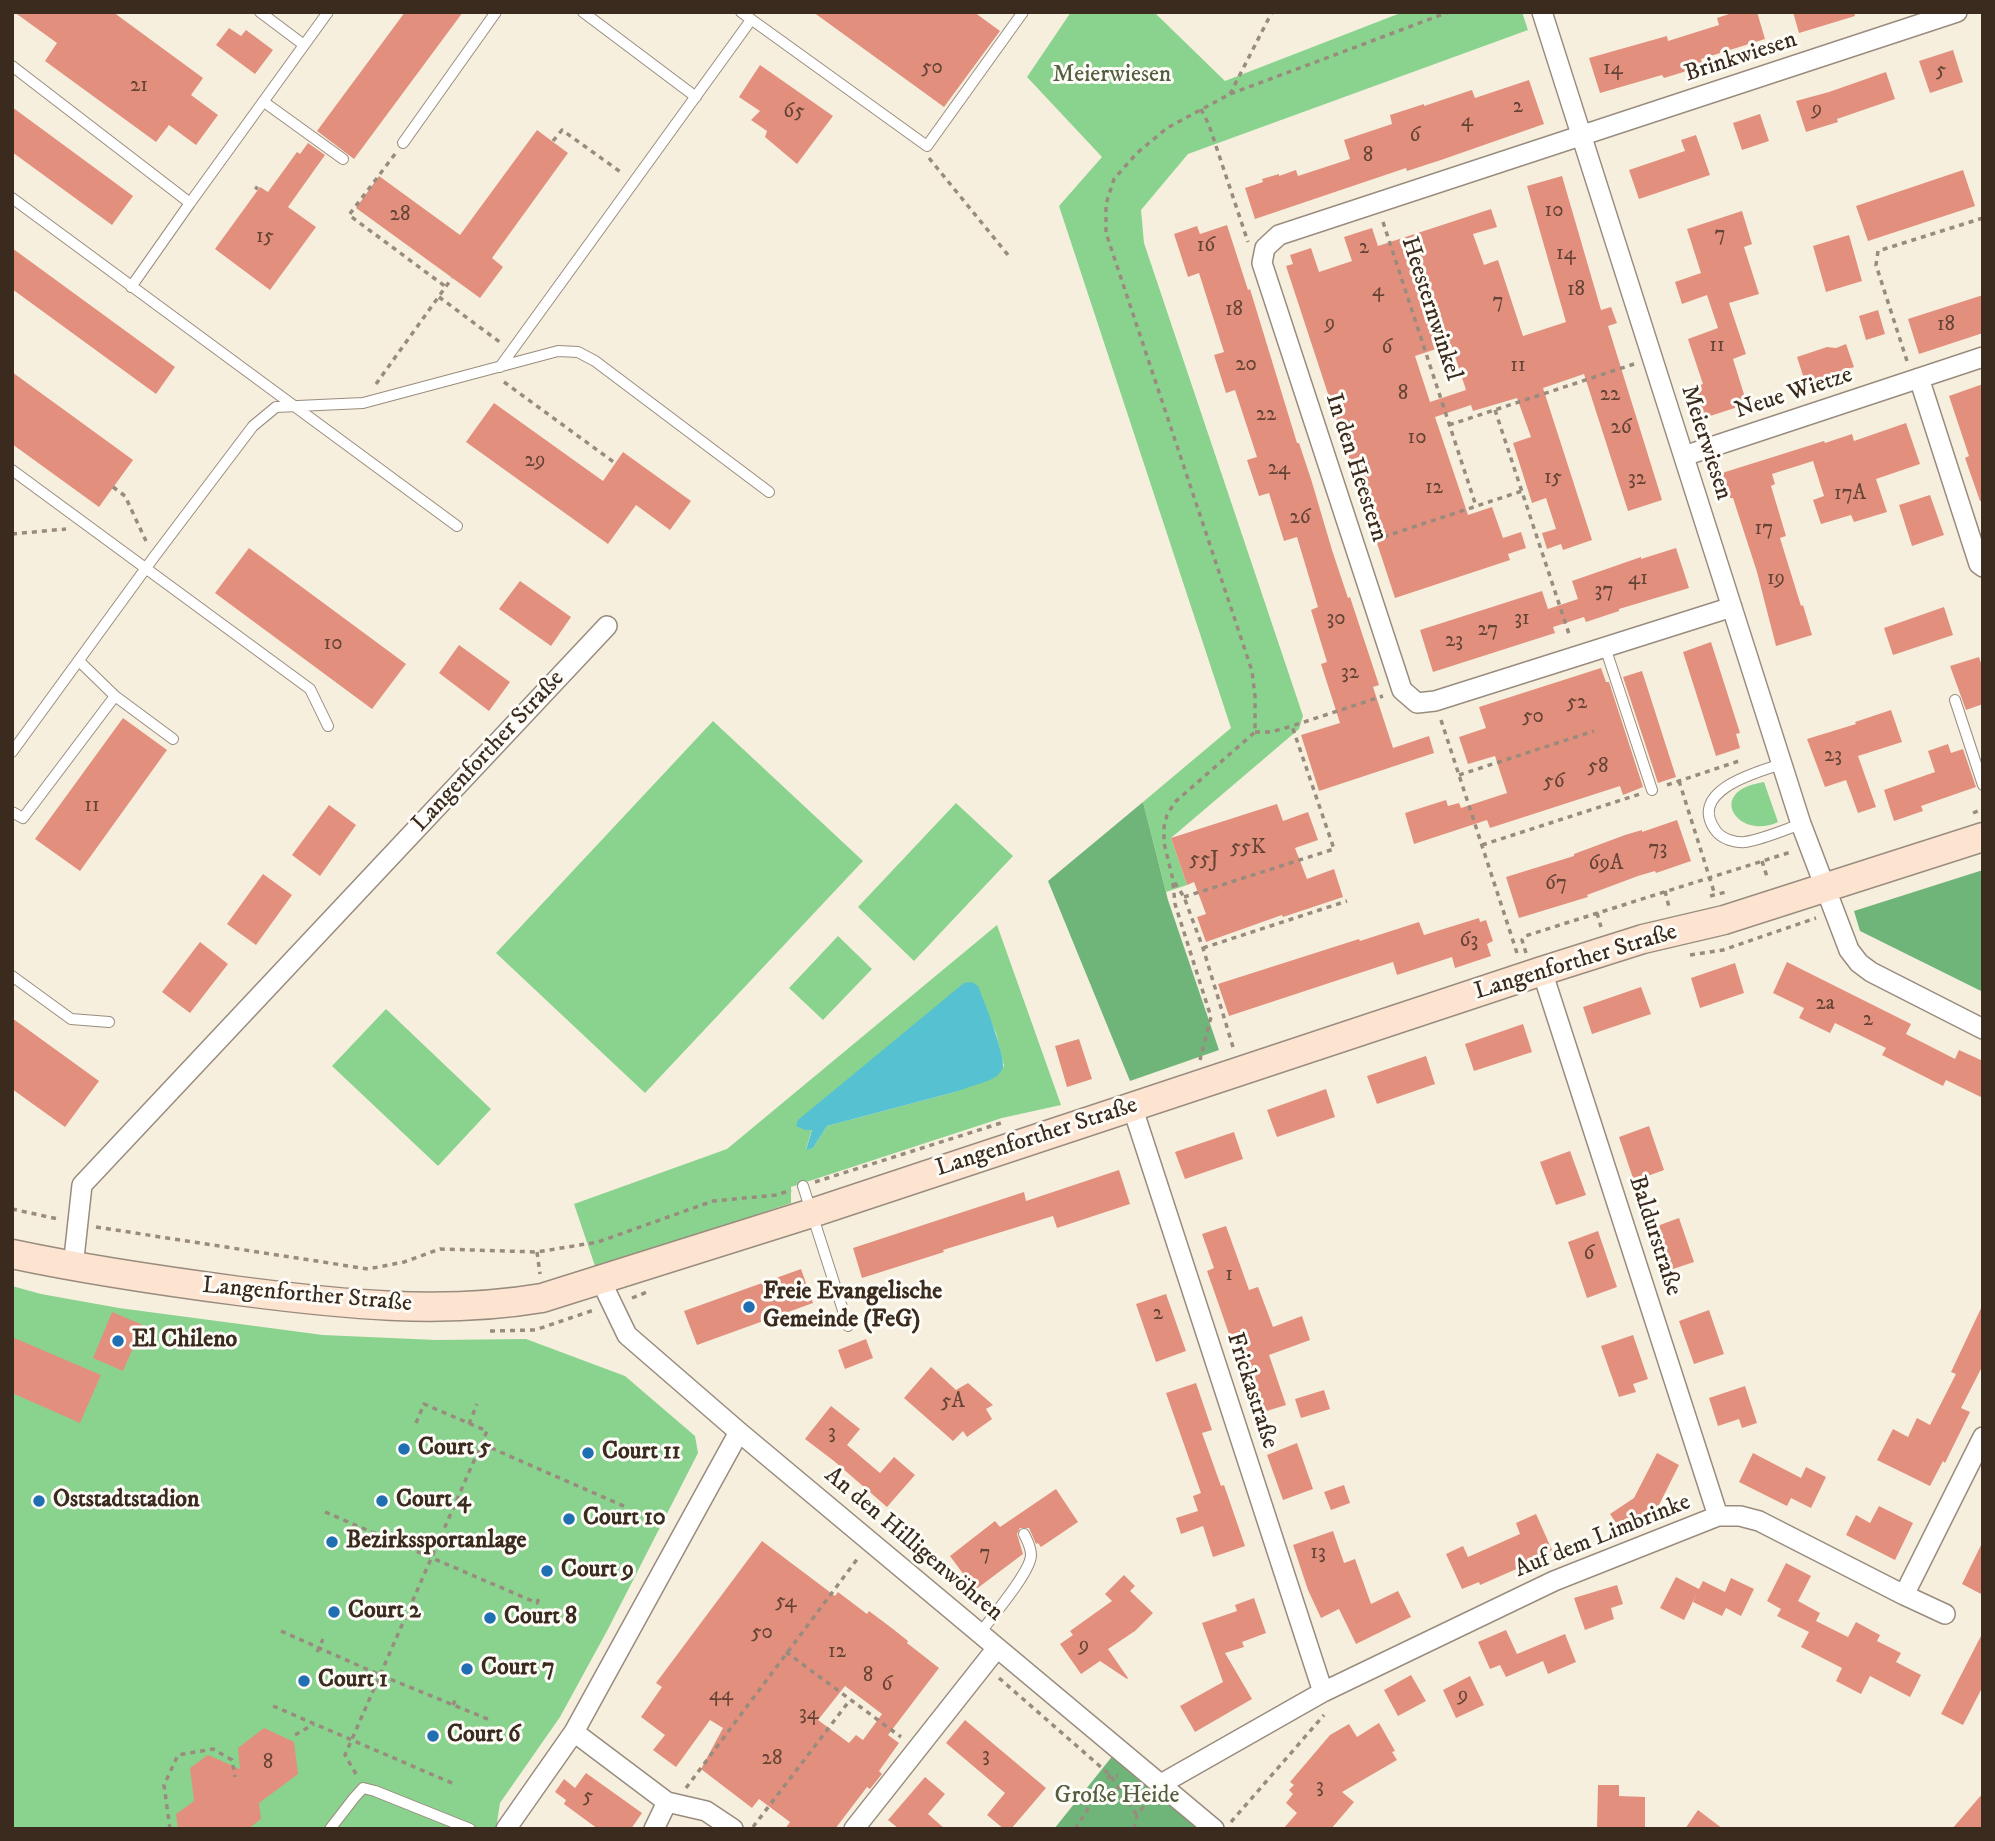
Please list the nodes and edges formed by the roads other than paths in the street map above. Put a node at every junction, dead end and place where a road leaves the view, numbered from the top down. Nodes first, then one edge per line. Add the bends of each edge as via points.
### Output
1 (260, 12) edge
2 (328, 12) edge
3 (496, 12) edge
4 (583, 12) edge
5 (741, 12) edge
6 (1023, 12) edge
7 (1542, 12) edge
8 (1957, 12) edge
9 (751, 20) junction
10 (304, 45) junction
11 (12, 66) edge
12 (696, 97) junction
13 (264, 102) junction
14 (1581, 136) junction
15 (403, 143) road end
16 (343, 159) dead end
17 (12, 198) edge
18 (190, 203) junction
19 (131, 287) junction
20 (1983, 357) edge
21 (500, 367) junction
22 (1919, 378) junction
23 (293, 406) junction
24 (1684, 456) junction
25 (12, 470) edge
26 (769, 492) dead end
27 (457, 526) dead end
28 (1983, 567) edge
29 (145, 569) junction
30 (1732, 607) junction
31 (607, 626) dead end
32 (1605, 647) junction
33 (79, 661) junction
34 (115, 696) junction
35 (1955, 700) dead end
36 (328, 726) dead end
37 (173, 739) dead end
38 (12, 752) edge
39 (1782, 764) junction
40 (1983, 785) edge
41 (1652, 790) road end
42 (12, 812) edge
43 (1801, 824) junction
44 (1983, 837) edge
45 (1827, 887) junction
46 (1534, 961) junction
47 (12, 976) edge
48 (109, 1022) dead end
49 (1983, 1029) edge
50 (1132, 1106) junction
51 (803, 1186) road end
52 (812, 1213) junction
53 (12, 1254) edge
54 (73, 1267) junction
55 (601, 1281) junction
56 (848, 1326) dead end
57 (739, 1432) junction
58 (1983, 1437) edge
59 (1718, 1517) junction
60 (1024, 1534) dead end
61 (1904, 1594) junction
62 (1945, 1614) dead end
63 (979, 1633) junction
64 (997, 1648) junction
65 (1323, 1692) junction
66 (574, 1732) junction
67 (1161, 1784) junction
68 (671, 1803) junction
69 (330, 1829) edge
70 (470, 1829) edge
71 (506, 1829) edge
72 (653, 1829) edge
73 (733, 1829) edge
74 (854, 1829) edge
75 (1214, 1829) edge

1 - 10 lane
2 - 10 lane
3 - 15 lane
4 - 12 lane
5 - 9 lane
6 - 9 lane via 927,146
7 - 14 street, Meierwiesen
8 - 14 street, Brinkwiesen
9 - 12 lane
10 - 13 lane
11 - 18 lane
12 - 21 lane
13 - 16 lane
13 - 18 lane
14 - 24 street, Meierwiesen
14 - 32 street, In den Heestern via 1279,235 1265,248 1262,263 1402,690 1417,703 1435,701
17 - 19 lane
18 - 19 lane
19 - 23 lane
20 - 22 street, Neue Wietze
21 - 23 lane via 363,403
21 - 26 lane via 558,351 578,352
22 - 24 street, Neue Wietze
22 - 28 street
23 - 27 lane
23 - 29 lane via 276,407 253,426
24 - 30 street, Meierwiesen
25 - 29 lane
29 - 33 lane
29 - 36 lane via 310,689
30 - 32 street
30 - 39 street, Meierwiesen
31 - 54 street, Langenforther Straße via 82,1185
32 - 41 lane
33 - 34 lane
33 - 38 lane
34 - 37 lane
34 - 42 lane via 23,818
35 - 40 lane
39 - 43 street, Meierwiesen
39 - 43 lane via 1738,779 1719,791 1709,808 1710,822 1729,840 1744,842
43 - 45 street, Meierwiesen
44 - 45 main road, Langenforther Straße
45 - 46 main road, Langenforther Straße via 1724,920
45 - 49 street, Meierwiesen via 1849,950 1859,963
46 - 50 main road, Langenforther Straße
46 - 59 street, Baldurstraße
47 - 48 lane via 71,1019
50 - 52 main road, Langenforther Straße
50 - 65 street, Frickastraße
51 - 52 lane
52 - 55 main road, Langenforther Straße
52 - 56 lane
53 - 54 main road, Langenforther Straße
54 - 55 main road, Langenforther Straße via 331,1303 401,1308 506,1304
55 - 57 street, An den Hilligenwöhren via 627,1335
57 - 63 street, An den Hilligenwöhren
57 - 66 street
58 - 61 street
59 - 61 street, Auf dem Limbrinke via 1759,1521
59 - 65 street, Auf dem Limbrinke via 1554,1581
60 - 63 lane via 1031,1558
61 - 62 street, Auf dem Limbrinke
63 - 64 street, An den Hilligenwöhren
64 - 67 street, An den Hilligenwöhren
64 - 74 street
65 - 67 street, Auf dem Limbrinke
66 - 68 street
66 - 71 street
67 - 75 street, An den Hilligenwöhren
68 - 72 street
68 - 73 street via 706,1811
69 - 70 lane via 363,1788

